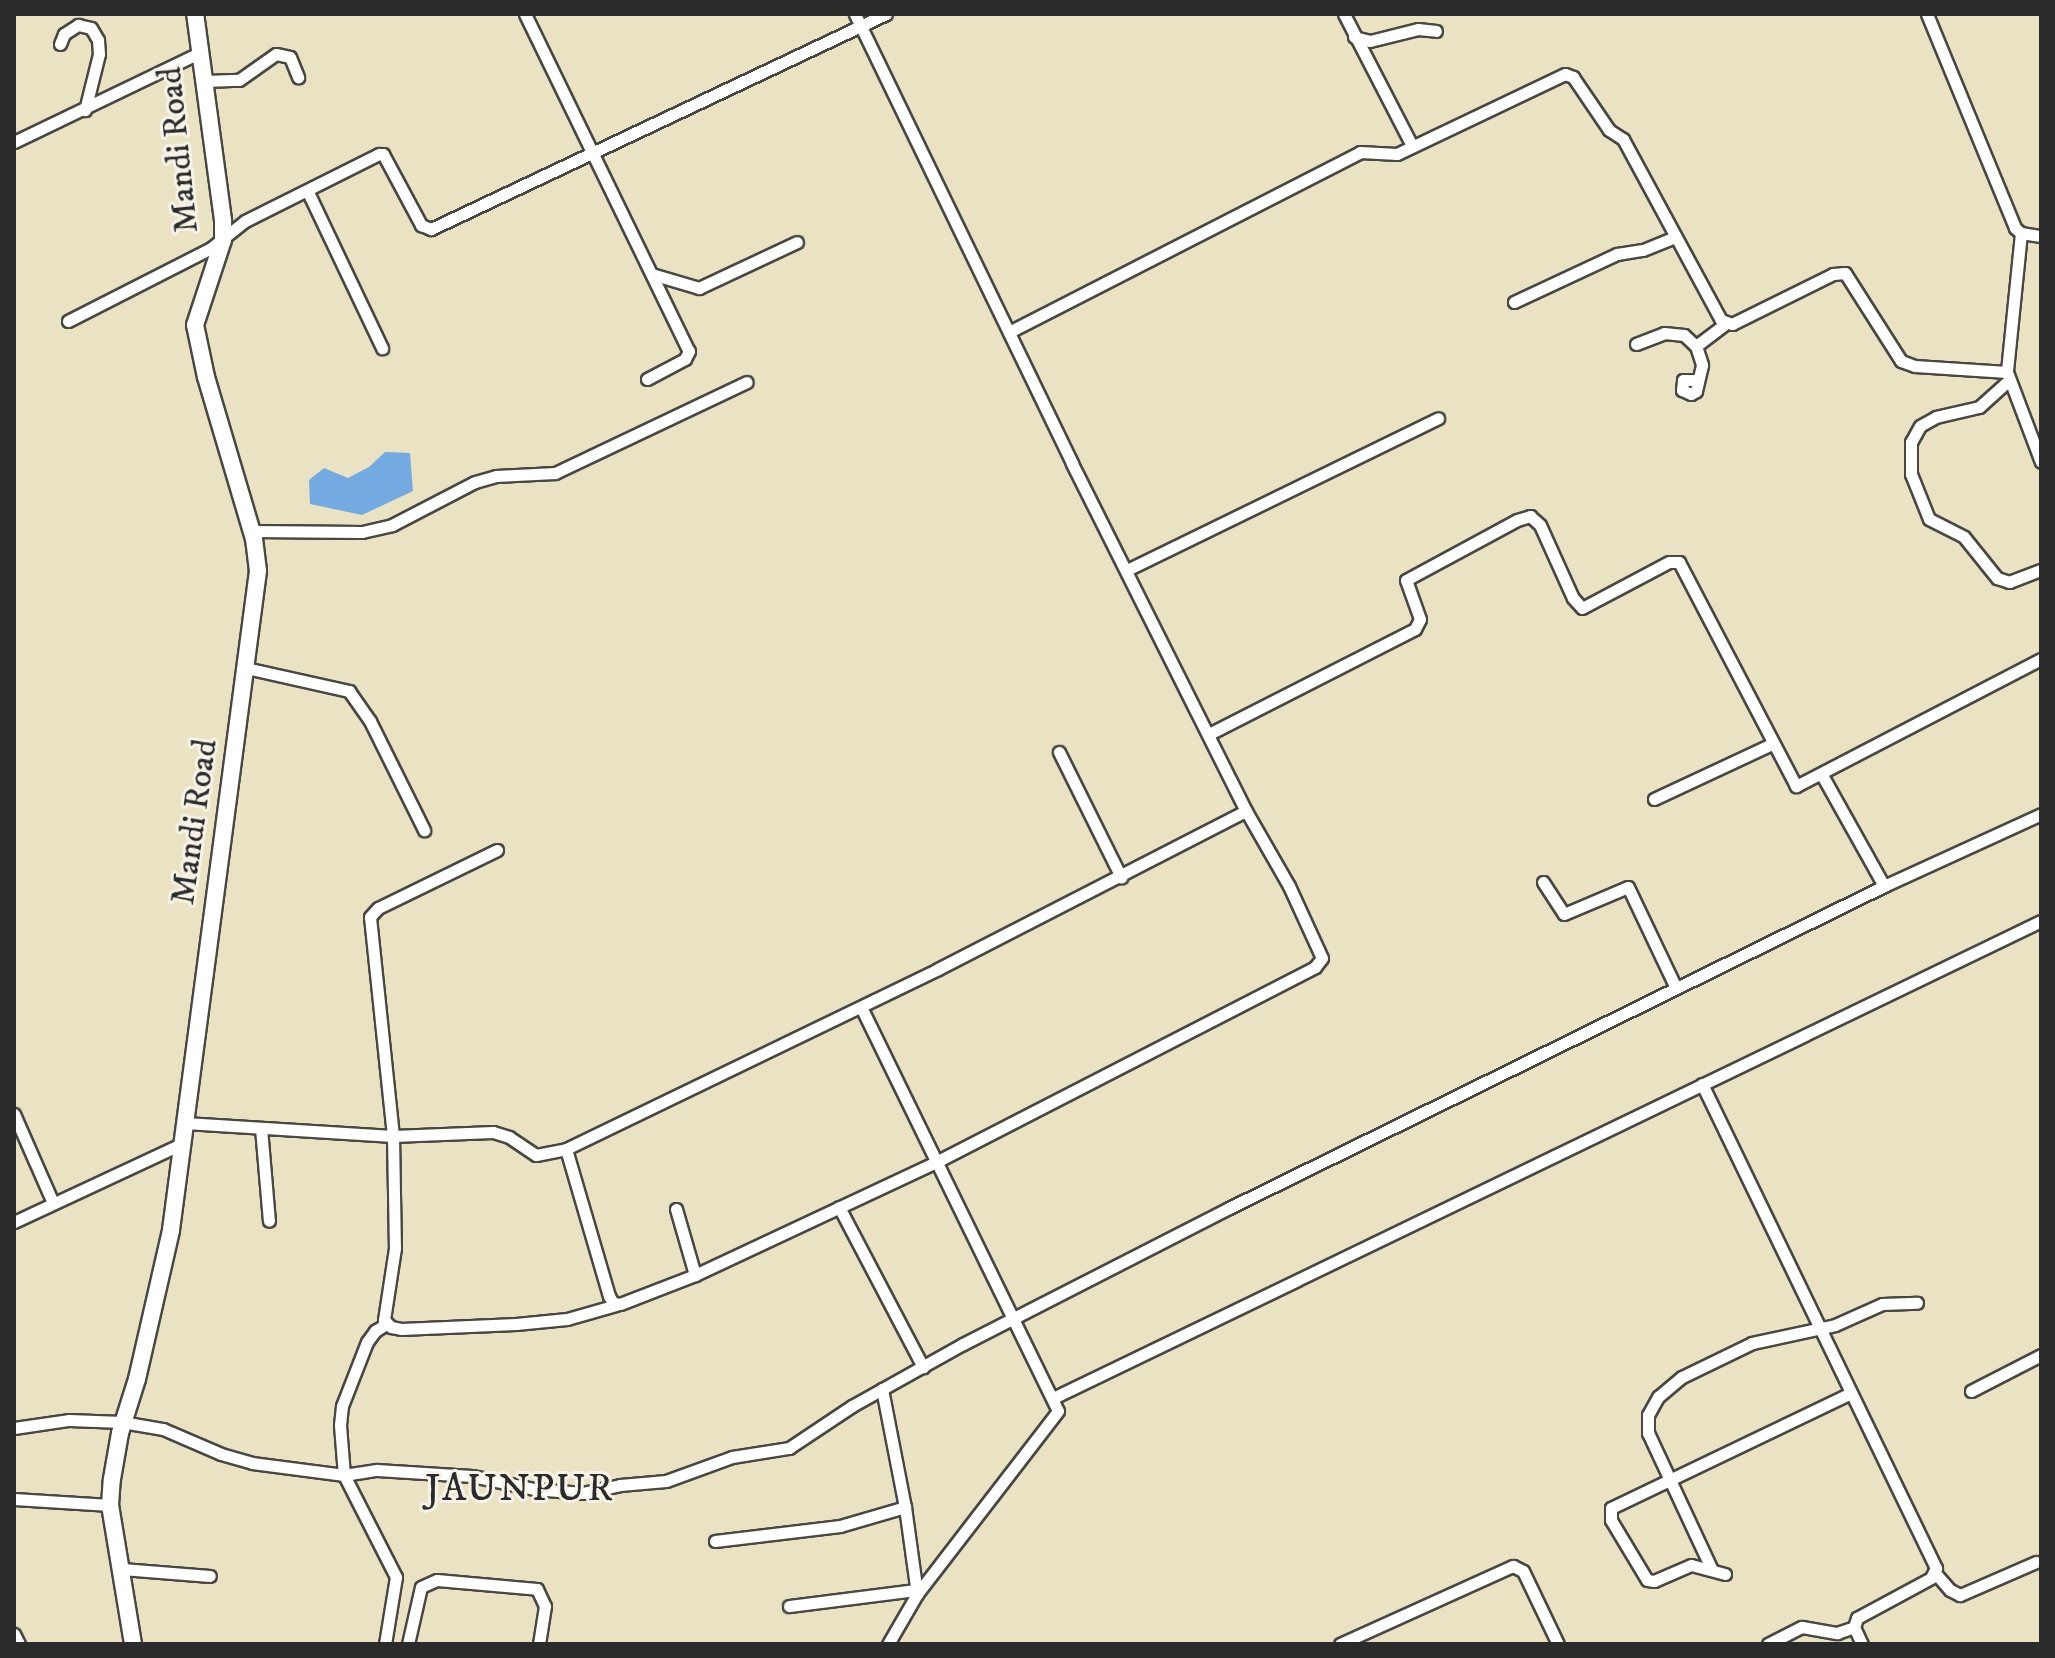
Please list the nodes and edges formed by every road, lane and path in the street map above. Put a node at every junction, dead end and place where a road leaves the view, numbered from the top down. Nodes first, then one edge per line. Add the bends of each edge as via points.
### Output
1 (195, 14) edge
2 (525, 14) edge
3 (855, 14) edge
4 (886, 14) edge
5 (1344, 14) edge
6 (1927, 14) edge
7 (861, 27) junction
8 (1436, 31) dead end
9 (1354, 37) junction
10 (60, 44) dead end
11 (199, 53) junction
12 (298, 77) dead end
13 (205, 81) junction
14 (85, 110) junction
15 (14, 142) edge
16 (1412, 146) junction
17 (591, 152) junction
18 (308, 192) junction
19 (2021, 233) junction
20 (2041, 236) edge
21 (1675, 237) junction
22 (223, 240) junction
23 (797, 242) dead end
24 (655, 275) junction
25 (1514, 302) dead end
26 (68, 321) dead end
27 (1726, 323) junction
28 (1009, 332) junction
29 (1636, 344) dead end
30 (1696, 346) junction
31 (382, 348) dead end
32 (2007, 377) junction
33 (647, 379) dead end
34 (1697, 380) dead end
35 (747, 382) dead end
36 (1438, 418) dead end
37 (2041, 462) edge
38 (252, 531) junction
39 (1127, 570) junction
40 (2041, 570) edge
41 (2041, 659) edge
42 (246, 668) junction
43 (1209, 734) junction
44 (1772, 744) junction
45 (1059, 752) dead end
46 (1822, 775) junction
47 (1654, 799) dead end
48 (1246, 811) junction
49 (2041, 814) edge
50 (424, 830) dead end
51 (497, 850) dead end
52 (1121, 877) junction
53 (1543, 882) dead end
54 (1884, 886) junction
55 (2041, 921) edge
56 (1676, 988) junction
57 (861, 1007) junction
58 (1702, 1084) junction
59 (14, 1114) edge
60 (185, 1123) junction
61 (261, 1128) junction
62 (393, 1136) junction
63 (181, 1144) junction
64 (566, 1149) junction
65 (938, 1161) junction
66 (53, 1203) junction
67 (839, 1207) junction
68 (676, 1209) dead end
69 (269, 1221) dead end
70 (14, 1222) edge
71 (695, 1275) junction
72 (1917, 1303) dead end
73 (616, 1305) junction
74 (1015, 1317) junction
75 (386, 1324) junction
76 (1821, 1328) junction
77 (2041, 1355) edge
78 (923, 1367) junction
79 (882, 1389) junction
80 (1971, 1391) dead end
81 (1851, 1393) junction
82 (1053, 1398) junction
83 (122, 1422) junction
84 (14, 1428) edge
85 (344, 1475) junction
86 (1667, 1478) junction
87 (14, 1499) edge
88 (110, 1505) junction
89 (905, 1507) junction
90 (715, 1541) dead end
91 (2036, 1562) dead end
92 (122, 1569) junction
93 (1712, 1570) junction
94 (1725, 1574) dead end
95 (1936, 1574) junction
96 (210, 1576) dead end
97 (916, 1592) junction
98 (789, 1606) dead end
99 (1854, 1627) junction
100 (14, 1634) edge
101 (19, 1644) edge
102 (133, 1644) edge
103 (385, 1644) edge
104 (408, 1644) edge
105 (539, 1644) edge
106 (888, 1644) edge
107 (1340, 1644) edge
108 (1558, 1644) edge
109 (1768, 1644) edge
110 (1862, 1644) edge

1 - 11 street, Mandi Road
2 - 17 street
3 - 7 street
4 - 7 street
5 - 9 street
6 - 19 street via 2013,225
7 - 17 street
7 - 28 street
8 - 9 street via 1418,29 1370,41
9 - 16 street
10 - 14 street via 78,25 96,33 99,54
11 - 13 street, Mandi Road
11 - 14 street
12 - 13 street via 290,57 276,54 239,80
13 - 22 street, Mandi Road
14 - 15 street
16 - 21 street via 1568,75 1609,130 1623,139
16 - 28 street via 1390,155 1360,152
17 - 18 street via 429,229 421,225 382,154
17 - 24 street
18 - 22 street via 245,221
18 - 31 street
19 - 20 street
19 - 32 street
21 - 25 street via 1617,254
21 - 27 street
22 - 26 street
22 - 38 street, Mandi Road via 195,325
23 - 24 street via 699,288
24 - 33 street via 689,353
27 - 30 street
27 - 32 street via 1842,272 1901,361
28 - 39 street
29 - 30 street via 1671,331
30 - 34 street via 1702,365
32 - 37 street
32 - 40 street via 1979,407 1920,426 1911,442 1911,474 1929,519 1964,537 1997,578 2009,582
35 - 38 street via 555,473 475,482 384,527 362,532
36 - 39 street
38 - 42 street, Mandi Road via 258,571
39 - 43 street
41 - 46 street
42 - 50 street via 349,691 370,721
42 - 60 street, Mandi Road
43 - 44 street via 1415,629 1420,623 1407,579 1530,516 1540,525 1582,608 1678,561
43 - 48 street
44 - 46 street via 1794,785
44 - 47 street
45 - 52 street
46 - 54 street
48 - 52 street
48 - 65 street via 1289,886 1320,963
49 - 54 street
51 - 62 street via 371,913
52 - 57 street
53 - 56 street via 1564,914 1628,887
54 - 56 street
55 - 58 street
56 - 74 street
57 - 64 street
57 - 65 street
58 - 76 street
58 - 82 street
59 - 66 street
60 - 61 street
60 - 63 street, Mandi Road
61 - 62 street
61 - 69 street
62 - 64 street via 493,1132 536,1155
62 - 75 street via 395,1248 383,1310
63 - 66 street
63 - 83 street, Mandi Road via 171,1230
64 - 73 street
65 - 67 street
65 - 74 street
66 - 70 street
67 - 71 street
67 - 78 street
68 - 71 street
71 - 73 street
72 - 76 street via 1882,1304
73 - 75 street via 567,1319 516,1324 401,1329
74 - 78 street
74 - 82 street
75 - 85 street via 367,1342 342,1406
76 - 81 street
76 - 86 street via 1752,1343 1682,1377 1658,1397 1647,1425
77 - 80 street
78 - 79 street
79 - 85 street via 794,1446 732,1457 666,1481 591,1493 472,1476 377,1470
79 - 89 street
81 - 86 street
81 - 95 street
82 - 97 street via 1058,1413
83 - 84 street via 69,1420
83 - 85 street via 163,1429 237,1459
83 - 88 street, Mandi Road
85 - 103 street via 395,1572
86 - 93 street
86 - 93 street via 1615,1505 1611,1520 1647,1580 1691,1565
87 - 88 street
88 - 92 street, Mandi Road
89 - 90 street via 840,1526
89 - 97 street
91 - 95 street via 1960,1595
92 - 96 street
92 - 102 street, Mandi Road
93 - 94 street
95 - 99 street via 1862,1613
97 - 98 street
97 - 106 street
99 - 109 street via 1837,1633 1802,1627
99 - 110 street
100 - 101 street
104 - 105 street via 421,1587 437,1580 537,1589 545,1612
107 - 108 street via 1513,1566 1523,1571

